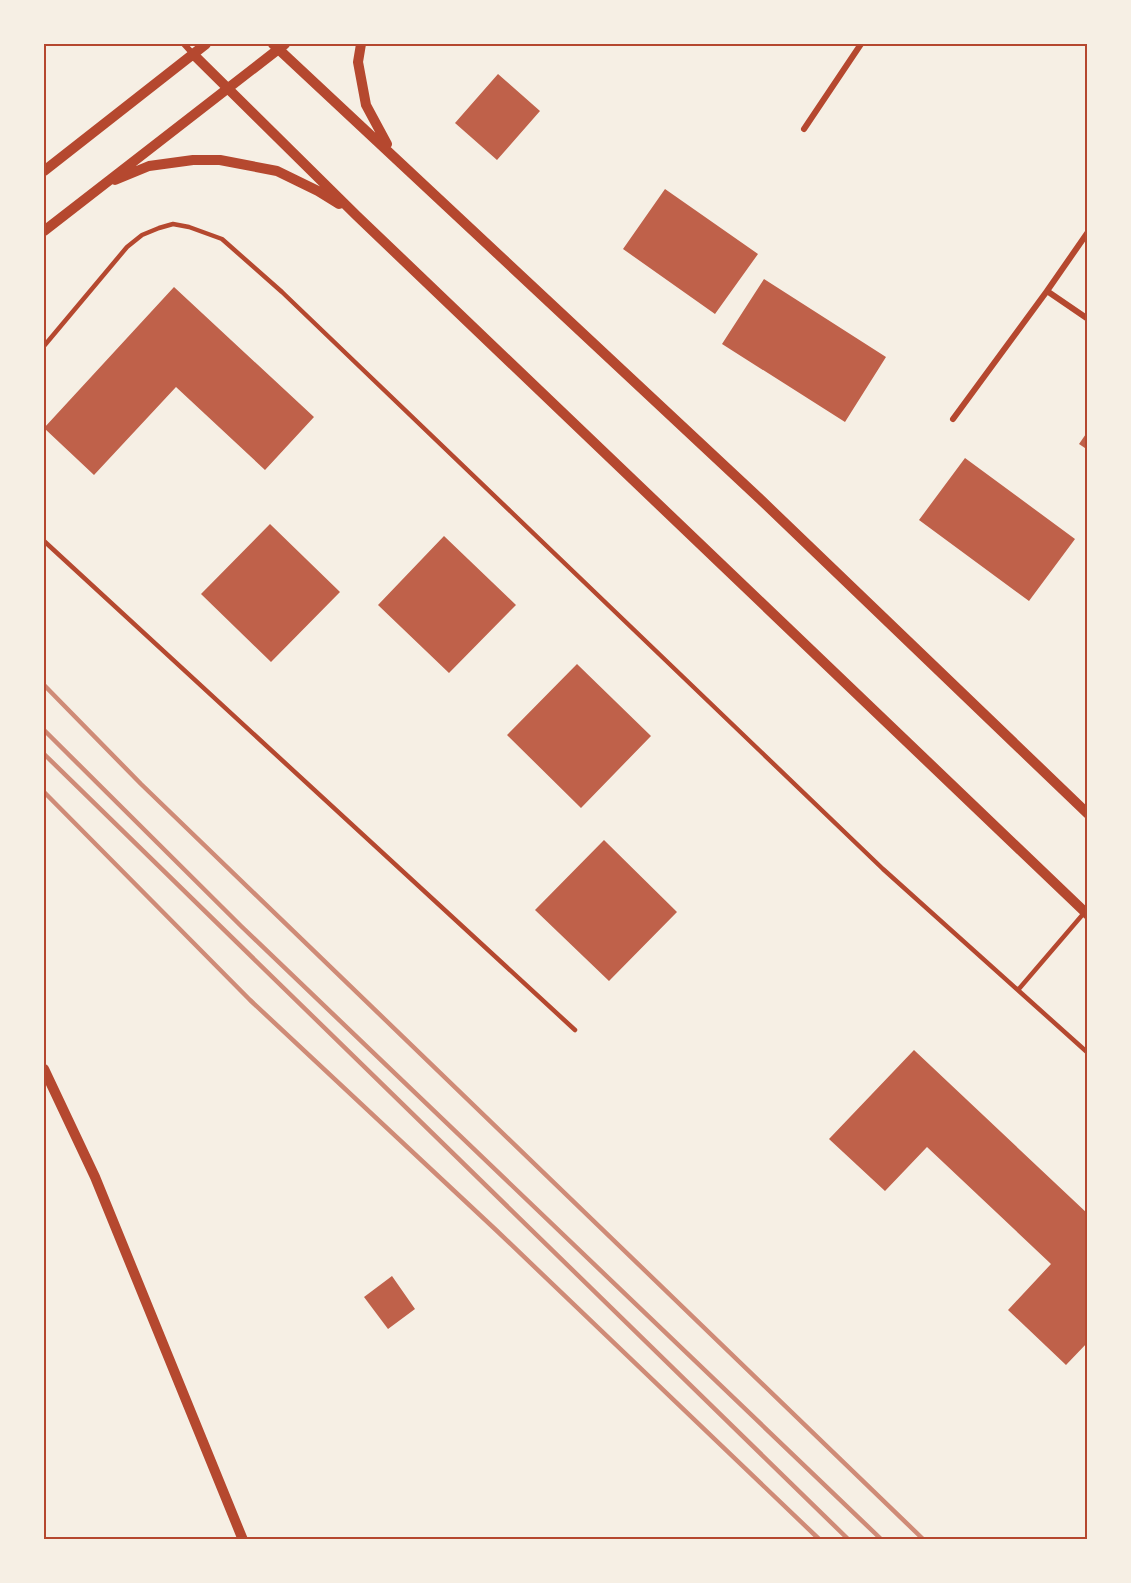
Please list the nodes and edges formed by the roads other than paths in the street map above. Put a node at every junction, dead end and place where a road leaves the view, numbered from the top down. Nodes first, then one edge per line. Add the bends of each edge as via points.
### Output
1 (184, 44) edge
2 (206, 44) edge
3 (361, 44) edge
4 (861, 44) edge
5 (279, 45) edge
6 (193, 54) junction
7 (227, 88) junction
8 (804, 129) dead end
9 (391, 152) junction
10 (44, 171) edge
11 (103, 184) junction
12 (357, 216) junction
13 (44, 231) edge
14 (1088, 232) edge
15 (1047, 291) junction
16 (1088, 319) edge
17 (44, 346) edge
18 (953, 419) dead end
19 (44, 541) edge
20 (1088, 814) edge
21 (1086, 912) edge
22 (1018, 990) junction
23 (576, 1030) dead end
24 (1088, 1053) edge
25 (44, 1069) edge
26 (243, 1539) edge

1 - 6 street
2 - 6 street
3 - 9 street via 358,62 366,105
4 - 8 street
5 - 7 street
5 - 9 street
6 - 7 street
6 - 10 street
7 - 11 street
7 - 12 street
9 - 20 street
11 - 12 street via 149,166 220,160 277,171
11 - 13 street
12 - 21 street
14 - 15 street
15 - 16 street
15 - 18 street
17 - 22 lane via 127,247 142,235 174,224 222,240 282,292 883,868
19 - 23 lane
21 - 22 lane
22 - 24 lane
25 - 26 street via 95,1177

